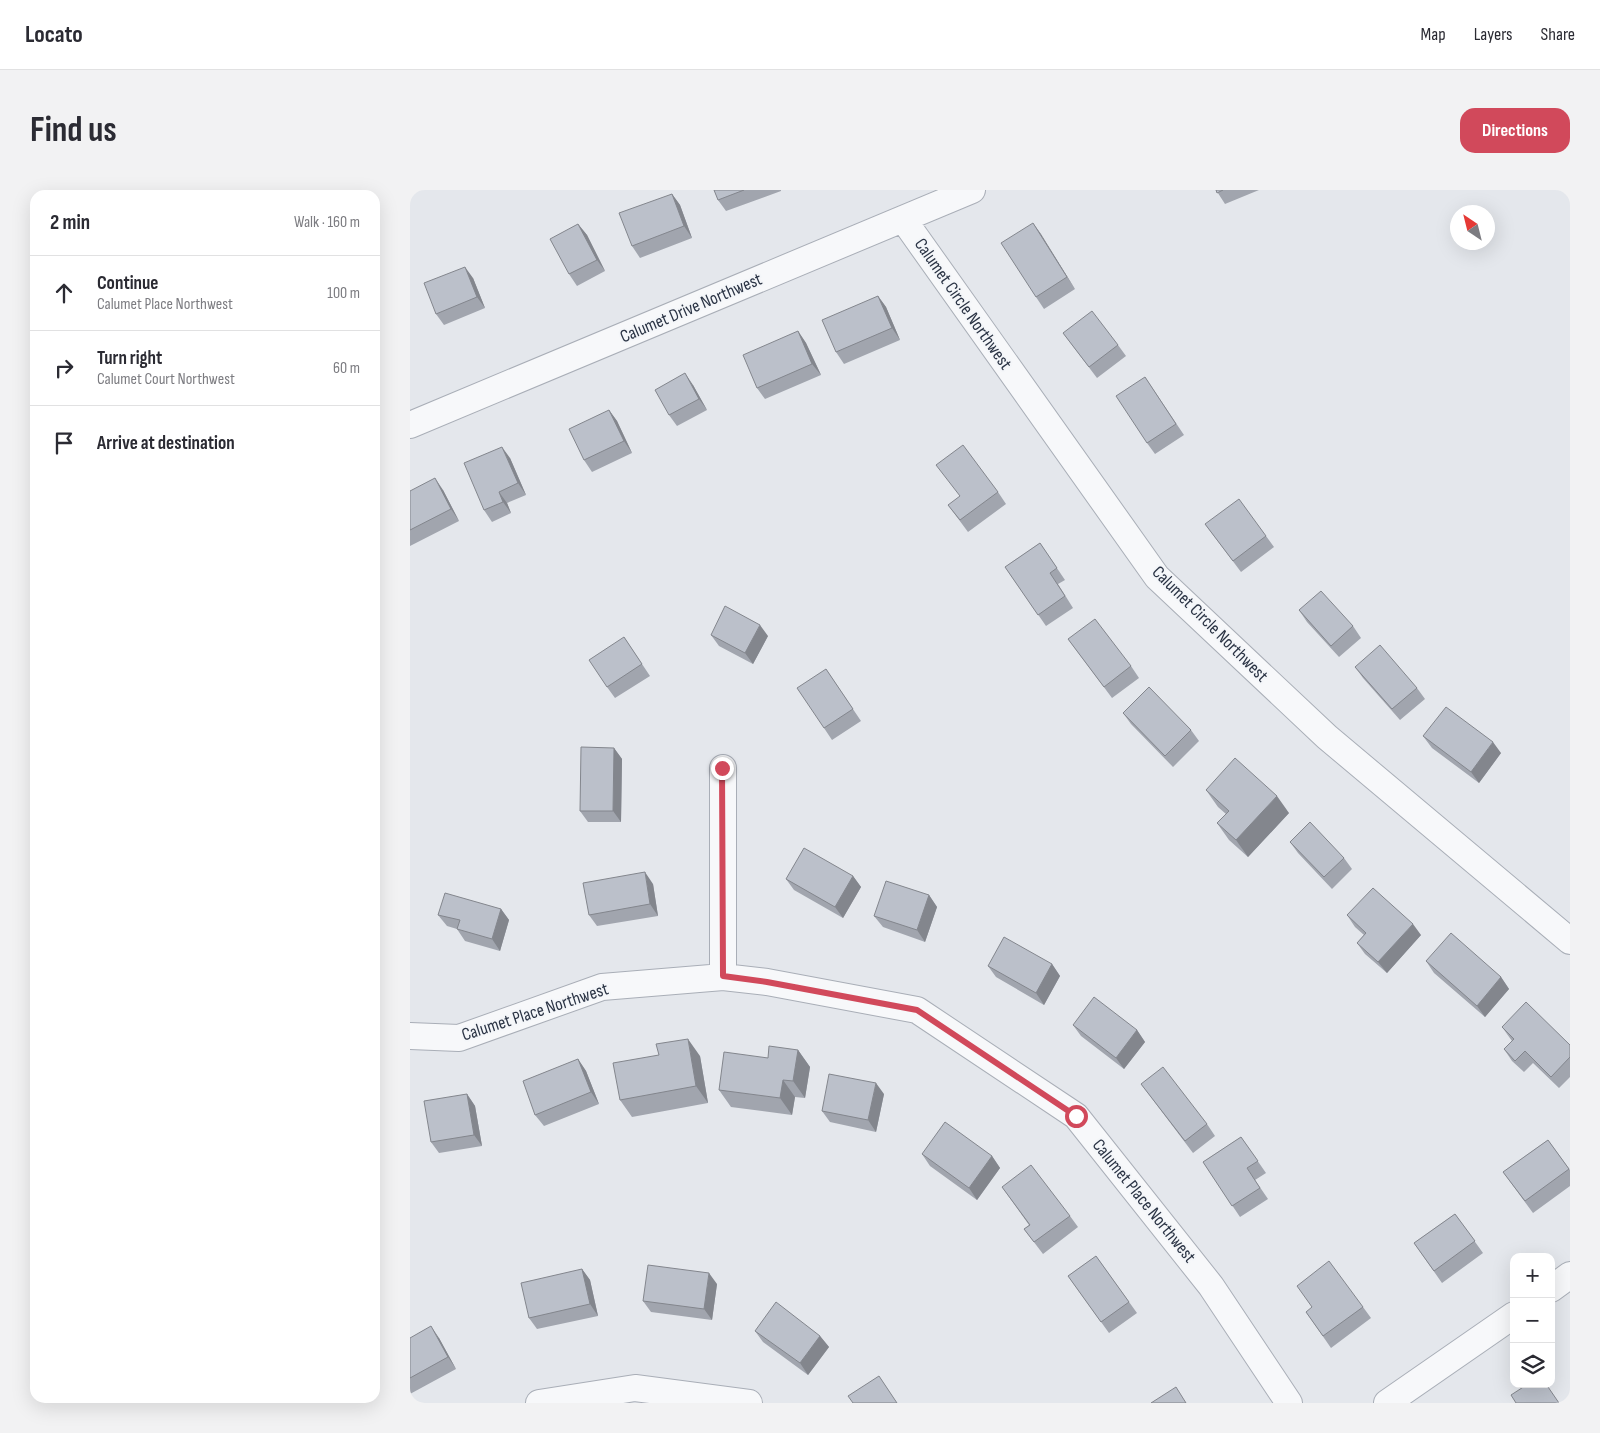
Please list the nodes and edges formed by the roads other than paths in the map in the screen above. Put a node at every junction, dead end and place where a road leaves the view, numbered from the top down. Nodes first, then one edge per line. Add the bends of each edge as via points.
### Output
1 (972, 190) edge
2 (902, 219) junction
3 (410, 425) edge
4 (722, 768) dead end
5 (1570, 940) edge
6 (723, 976) junction
7 (410, 1036) edge
8 (1570, 1276) edge
9 (1555, 1286) edge
10 (1510, 1318) edge
11 (539, 1403) edge
12 (748, 1403) edge
13 (1289, 1403) edge
14 (1387, 1403) edge

1 - 2 street, Calumet Drive Northwest
2 - 3 street, Calumet Drive Northwest
2 - 5 street, Calumet Circle Northwest via 1157,577 1327,737
4 - 6 street
6 - 7 street, Calumet Place Northwest via 602,987 459,1038
6 - 13 street, Calumet Place Northwest via 917,1010 1076,1116 1211,1286
8 - 9 street
10 - 14 street
11 - 12 street via 636,1388

